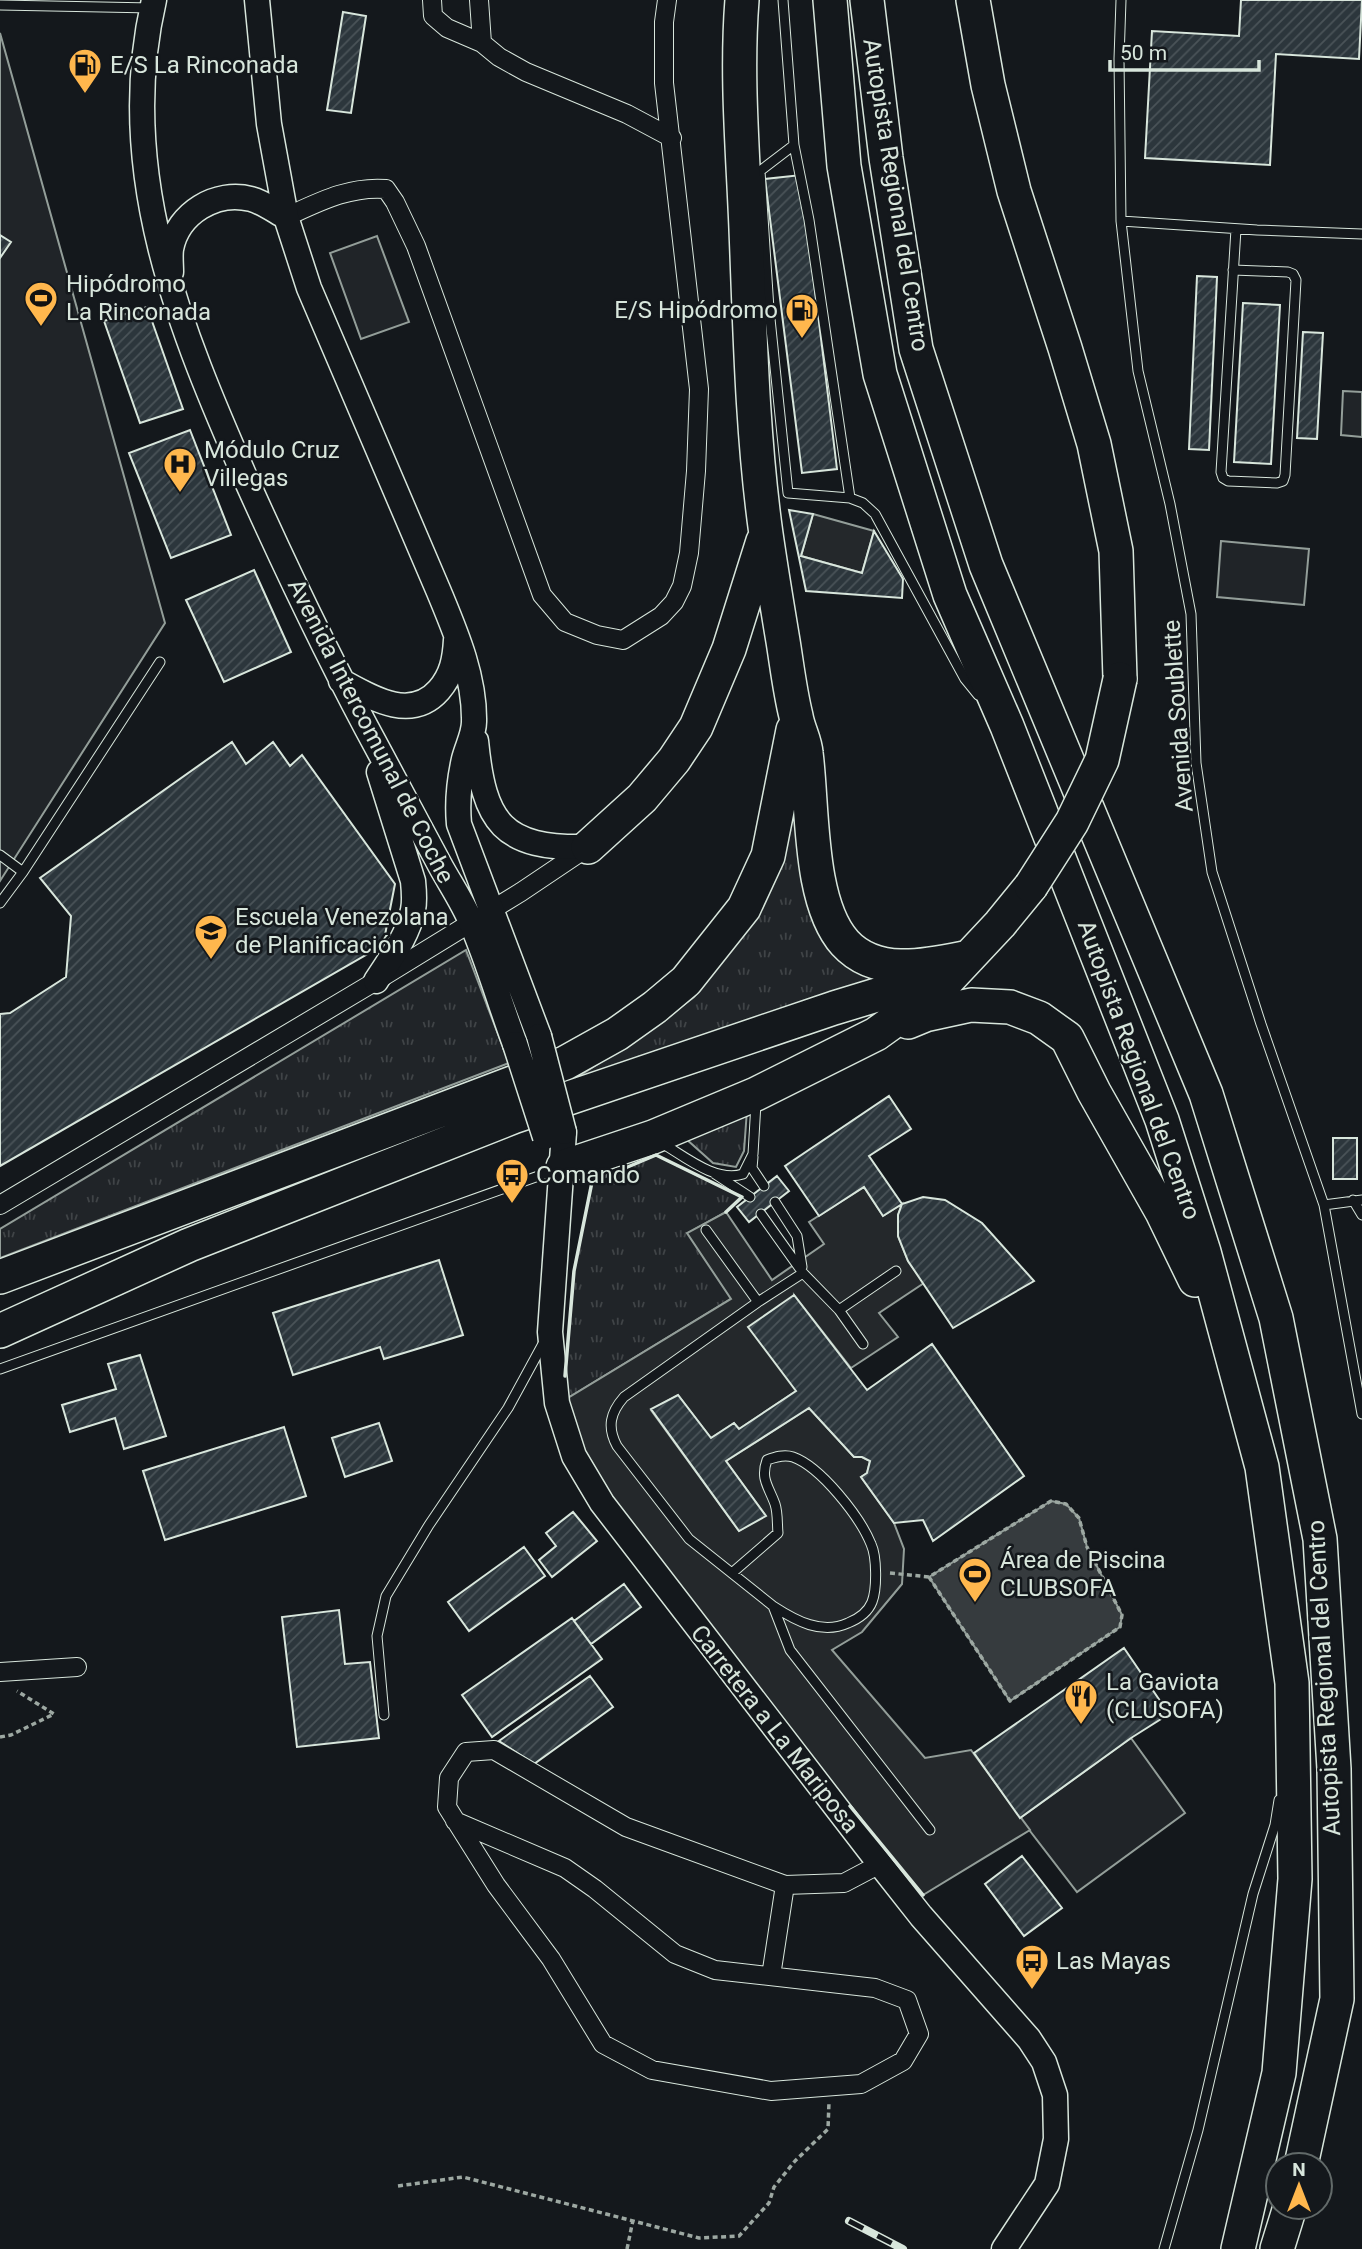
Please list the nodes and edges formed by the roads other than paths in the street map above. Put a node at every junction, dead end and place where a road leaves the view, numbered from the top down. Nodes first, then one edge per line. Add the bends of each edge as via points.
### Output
1 (432, 0) edge
2 (479, 0) edge
3 (667, 0) edge
4 (742, 0) edge
5 (783, 0) edge
6 (830, 0) edge
7 (867, 0) edge
8 (973, 0) edge
9 (1121, 0) edge
10 (256, 2) edge
11 (153, 4) edge
12 (0, 5) edge
13 (482, 43) junction
14 (672, 138) junction
15 (794, 145) junction
16 (286, 217) junction
17 (1121, 221) junction
18 (1236, 229) junction
19 (1362, 234) edge
20 (1233, 270) junction
21 (170, 287) junction
22 (850, 498) junction
23 (765, 532) junction
24 (456, 633) junction
25 (160, 662) dead end
26 (341, 681) junction
27 (796, 718) junction
28 (475, 724) junction
29 (1007, 726) junction
30 (373, 740) junction
31 (587, 847) junction
32 (0, 855) edge
33 (23, 872) junction
34 (0, 903) edge
35 (480, 915) junction
36 (969, 957) junction
37 (376, 981) junction
38 (876, 1034) junction
39 (756, 1094) junction
40 (555, 1134) junction
41 (653, 1137) junction
42 (753, 1154) junction
43 (563, 1167) junction
44 (710, 1172) junction
45 (764, 1186) dead end
46 (750, 1198) dead end
47 (1358, 1200) edge
48 (775, 1202) dead end
49 (0, 1205) edge
50 (1324, 1205) junction
51 (761, 1214) dead end
52 (1362, 1215) edge
53 (706, 1230) dead end
54 (896, 1271) dead end
55 (803, 1273) junction
56 (0, 1278) edge
57 (758, 1302) junction
58 (839, 1310) junction
59 (0, 1331) edge
60 (550, 1332) junction
61 (863, 1344) dead end
62 (1228, 1346) junction
63 (0, 1369) edge
64 (1362, 1414) edge
65 (732, 1573) junction
66 (774, 1606) junction
67 (77, 1667) dead end
68 (5, 1679) edge
69 (384, 1715) dead end
70 (1293, 1726) junction
71 (1283, 1779) dead end
72 (1281, 1790) dead end
73 (455, 1821) junction
74 (930, 1830) dead end
75 (880, 1864) junction
76 (785, 1885) junction
77 (771, 1976) junction
78 (1304, 2151) edge
79 (1286, 2221) edge
80 (1003, 2249) edge
81 (1164, 2249) edge
82 (1238, 2249) edge
83 (1277, 2249) edge

1 - 13 street via 433,16 447,28
2 - 13 street
3 - 14 street via 664,83
4 - 23 highway via 740,82 748,282
5 - 15 lane
6 - 29 highway, Autopista Regional del Centro via 844,166 880,374 950,596
7 - 78 highway, Autopista Regional del Centro via 916,349 986,565 1206,1094 1276,1318 1320,1539 1334,1769 1337,1998
8 - 36 highway, bridge via 1014,191 1094,444 1116,551 1120,679 1102,760 1072,822 1031,886
9 - 17 lane, Avenida Soublette
10 - 16 main road, Avenida Intercomunal de Coche via 269,124
11 - 12 lane
11 - 21 main road, Avenida Intercomunal de Coche via 142,108 144,168
13 - 14 street via 526,72
14 - 16 street via 699,389 690,553 674,602 661,616 622,640 565,622 542,595 416,246 386,189 349,191
15 - 22 lane
15 - 22 lane via 760,171 788,492
16 - 21 main road via 253,199 222,197 207,202 194,212 171,248
16 - 24 main road, Avenida Intercomunal de Coche via 309,288
17 - 18 lane
17 - 50 lane, Avenida Soublette via 1138,370 1191,614 1196,763 1212,872
18 - 19 lane
18 - 20 lane
20 - 20 lane via 1221,471 1228,481 1277,483 1285,475 1296,280 1288,272
21 - 26 main road, Avenida Intercomunal de Coche via 215,408
22 - 29 lane via 875,514 965,679
23 - 27 highway
23 - 31 highway via 729,649 696,727 642,798
24 - 26 main road via 450,674 432,698 419,705 385,702
24 - 28 main road, Avenida Intercomunal de Coche via 467,668
25 - 33 lane
26 - 30 main road, Avenida Intercomunal de Coche
27 - 36 highway via 806,750 819,874 836,931 847,945 889,966 912,967
27 - 56 highway via 768,856 744,908 686,981 617,1034 565,1063
28 - 31 main road via 479,774 497,821 511,834 532,842
28 - 35 main road, Avenida Intercomunal de Coche via 458,794 459,824
29 - 62 highway, Autopista Regional del Centro via 1162,1120
30 - 35 main road, Avenida Intercomunal de Coche
30 - 37 main road via 414,895 404,938
31 - 35 street
32 - 33 lane
33 - 34 lane
35 - 37 street
35 - 40 main road, Avenida Intercomunal de Coche, bridge via 515,1044
35 - 40 main road, Avenida Intercomunal de Coche, bridge via 539,1036
36 - 38 highway via 940,988
36 - 59 highway via 916,983 513,1118 189,1245
37 - 49 street
38 - 39 highway
38 - 62 highway via 971,1005 1010,1007 1039,1018 1067,1038 1162,1212
39 - 41 highway
39 - 42 lane
40 - 43 main road, Avenida Intercomunal de Coche
41 - 43 highway
41 - 44 lane
42 - 44 lane via 743,1174
42 - 45 lane via 752,1168
43 - 60 main road, Carretera a La Mariposa
43 - 63 lane
44 - 46 lane
47 - 50 lane
47 - 52 lane
48 - 55 lane via 797,1237
50 - 64 lane, Avenida Soublette
51 - 55 lane
53 - 57 lane
54 - 58 lane
55 - 57 lane
55 - 58 lane
57 - 65 lane via 624,1397 611,1417 610,1432 617,1446 681,1529
58 - 61 lane
60 - 69 lane via 508,1408 386,1596 377,1636
60 - 75 main road, Carretera a La Mariposa via 557,1403 574,1456 602,1503
62 - 70 highway, Autopista Regional del Centro via 1262,1467 1293,1683
65 - 66 lane
65 - 66 lane via 778,1533 776,1507 763,1471 767,1460 791,1456 808,1465 838,1492 872,1545 876,1571 872,1603 860,1618 838,1628 797,1621
66 - 74 lane via 790,1650
67 - 68 street
70 - 71 lane
70 - 82 highway, Autopista Regional del Centro via 1295,1880 1279,2073
72 - 81 lane via 1198,2130
73 - 76 street via 447,1807 449,1778 466,1752 494,1750 626,1827
73 - 77 street via 565,1868 675,1954 715,1970
73 - 77 street via 551,1959 603,2044 652,2070 771,2091 861,2084 903,2061 919,2034 906,2000 875,1988
75 - 76 street via 844,1883
75 - 80 main road, Carretera a La Mariposa via 1029,2039 1044,2062 1055,2095 1056,2138 1047,2184
76 - 77 street
79 - 83 highway

